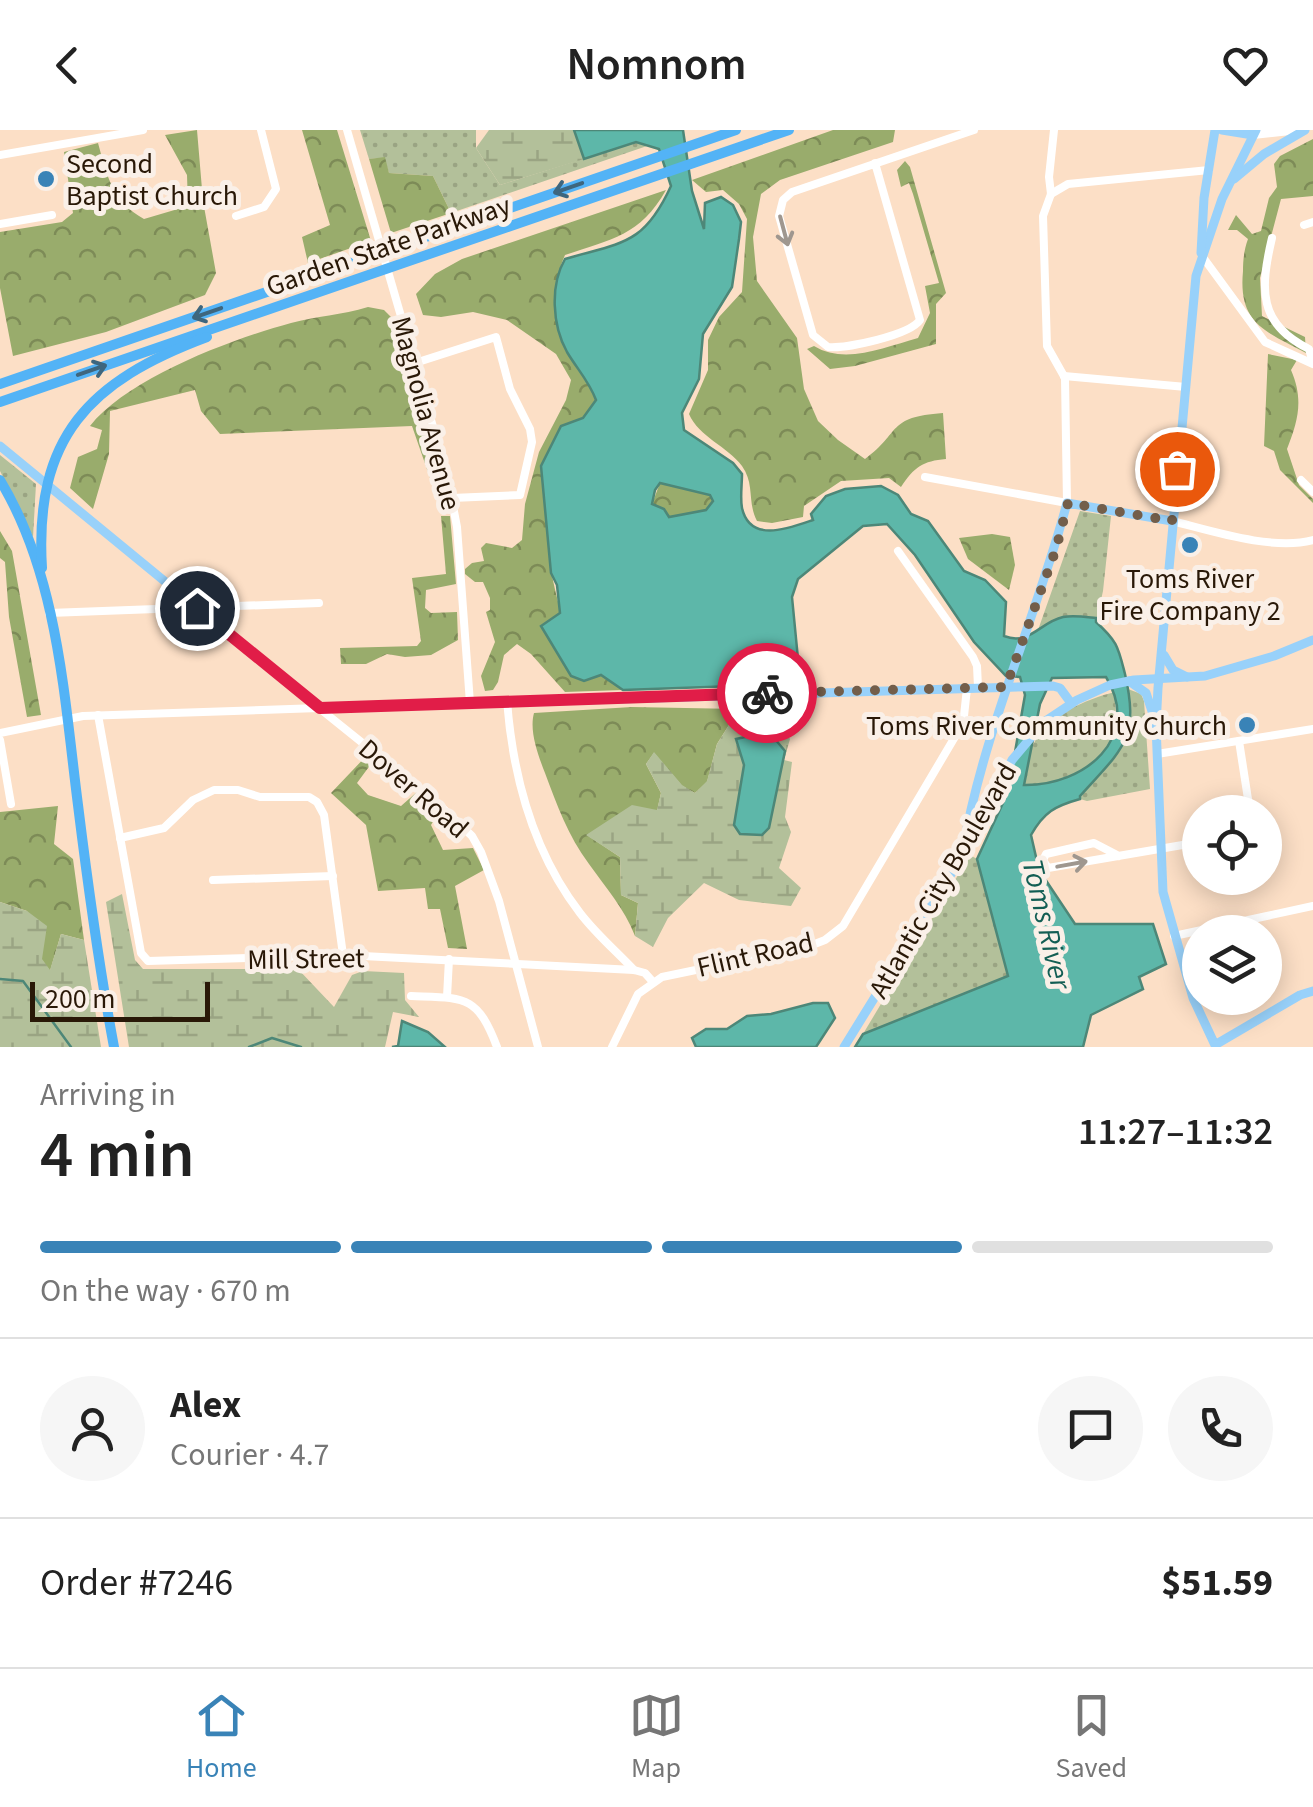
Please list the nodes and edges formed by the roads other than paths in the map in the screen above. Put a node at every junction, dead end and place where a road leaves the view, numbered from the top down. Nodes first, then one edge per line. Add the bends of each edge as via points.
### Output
1 (62, 130) edge
2 (143, 130) edge
3 (262, 130) edge
4 (347, 130) edge
5 (736, 130) edge
6 (790, 130) edge
7 (974, 130) edge
8 (1054, 130) edge
9 (1218, 130) edge
10 (1302, 130) edge
11 (130, 131) edge
12 (1255, 133) edge
13 (65, 144) junction
14 (0, 154) edge
15 (875, 163) junction
16 (1209, 170) junction
17 (1228, 184) junction
18 (1051, 194) junction
19 (52, 216) dead end
20 (236, 216) dead end
21 (0, 224) edge
22 (1272, 238) dead end
23 (1201, 256) junction
24 (266, 311) junction
25 (415, 362) junction
26 (1313, 364) edge
27 (1064, 376) junction
28 (0, 384) edge
29 (1186, 387) junction
30 (0, 402) edge
31 (0, 446) edge
32 (926, 478) dead end
33 (0, 480) edge
34 (1301, 480) dead end
35 (46, 481) junction
36 (1313, 492) edge
37 (452, 498) junction
38 (1068, 503) junction
39 (1172, 521) junction
40 (1313, 540) edge
41 (898, 551) dead end
42 (42, 584) junction
43 (319, 604) dead end
44 (197, 608) junction
45 (50, 613) junction
46 (1162, 642) junction
47 (1312, 643) edge
48 (1191, 678) junction
49 (1159, 680) junction
50 (1128, 681) junction
51 (1011, 684) junction
52 (973, 688) junction
53 (507, 702) junction
54 (470, 703) junction
55 (1071, 703) junction
56 (320, 708) junction
57 (98, 716) junction
58 (68, 720) junction
59 (1156, 726) junction
60 (1313, 729) edge
61 (0, 732) edge
62 (0, 740) edge
63 (1238, 741) junction
64 (1157, 754) junction
65 (1247, 795) edge
66 (11, 804) dead end
67 (120, 838) junction
68 (1182, 845) edge
69 (1162, 849) junction
70 (962, 854) junction
71 (1119, 856) junction
72 (333, 876) junction
73 (213, 880) dead end
74 (1313, 906) edge
75 (1174, 936) junction
76 (343, 955) junction
77 (448, 959) junction
78 (515, 963) junction
79 (634, 970) junction
80 (652, 982) junction
81 (1313, 991) edge
82 (411, 996) dead end
83 (447, 997) junction
84 (1215, 1046) edge
85 (114, 1047) edge
86 (498, 1047) edge
87 (538, 1047) edge
88 (612, 1047) edge
89 (844, 1047) edge

1 - 13 street
2 - 11 street
3 - 20 street via 276,189 264,207
4 - 25 street, Magnolia Avenue
5 -> 28 highway, Garden State Parkway
6 - 24 highway, Garden State Parkway
7 - 15 street
8 - 18 street
9 - 12 main road
9 - 16 main road
10 - 12 street
10 - 17 main road
11 - 13 street
12 - 17 main road
13 - 14 street
15 -> 15 street via 792,192 780,206 813,334 824,346 911,330 920,320
16 - 18 street via 1068,184
16 - 23 main road
17 - 23 main road
18 - 27 street via 1043,224 1047,346
19 - 21 street
22 - 26 street via 1264,272 1274,325 1309,349
23 - 26 street via 1265,342
23 - 29 main road
30 -> 24 highway, Garden State Parkway
24 - 35 highway via 170,352 110,388 73,425
25 - 37 street, Magnolia Avenue
25 - 37 street via 496,338 530,429 520,494
27 - 29 street
27 - 38 street
29 - 39 main road
31 - 35 main road, Dover Road
32 - 38 street
33 - 42 highway
34 - 36 street
35 - 42 highway
35 - 44 main road, Dover Road
37 - 54 street, Magnolia Avenue
38 - 39 main road
38 - 51 main road
39 - 40 street via 1273,543
39 - 46 main road
41 - 52 street via 973,657
42 - 45 highway
43 - 44 street
44 - 45 street
44 - 56 main road, Dover Road
45 - 58 highway
46 - 48 main road via 1170,668
46 - 49 main road
47 - 48 main road, Atlantic City Boulevard
48 - 49 main road, Atlantic City Boulevard
49 - 50 main road, Atlantic City Boulevard
49 - 59 main road
50 - 55 main road, Atlantic City Boulevard
50 - 59 main road via 1146,693
51 - 52 main road
51 - 55 main road via 1060,688
51 - 70 main road via 984,757
52 - 53 main road
52 - 80 street, Flint Road via 959,730 842,926 807,947
53 - 54 main road
53 - 79 street via 519,789 539,840 580,913
54 - 56 main road
55 - 70 main road, Atlantic City Boulevard via 1044,722 1008,768
56 - 57 street
56 - 78 street, Dover Road via 472,836
57 - 58 street
57 - 67 street, Mill Street
58 - 61 street
58 - 85 highway
59 - 64 main road
60 - 63 street
62 - 66 street
63 - 64 street
63 - 65 street
64 - 69 main road
67 - 72 street via 164,828 214,790 303,796 318,802 324,815
67 - 76 street, Mill Street via 148,961
68 - 69 street
69 - 71 street
69 - 75 main road
70 - 89 main road, Atlantic City Boulevard
71 -> 71 street via 1094,844 1043,860 1048,868
72 - 73 street
72 - 76 street
74 - 75 street
75 - 84 main road
76 - 77 street, Mill Street
77 - 78 street, Mill Street
77 - 83 street
78 - 79 street, Mill Street
78 - 87 street, Dover Road
79 - 80 street
80 - 88 street via 629,1008
81 - 84 main road
82 - 83 street
83 - 86 street via 482,1012

